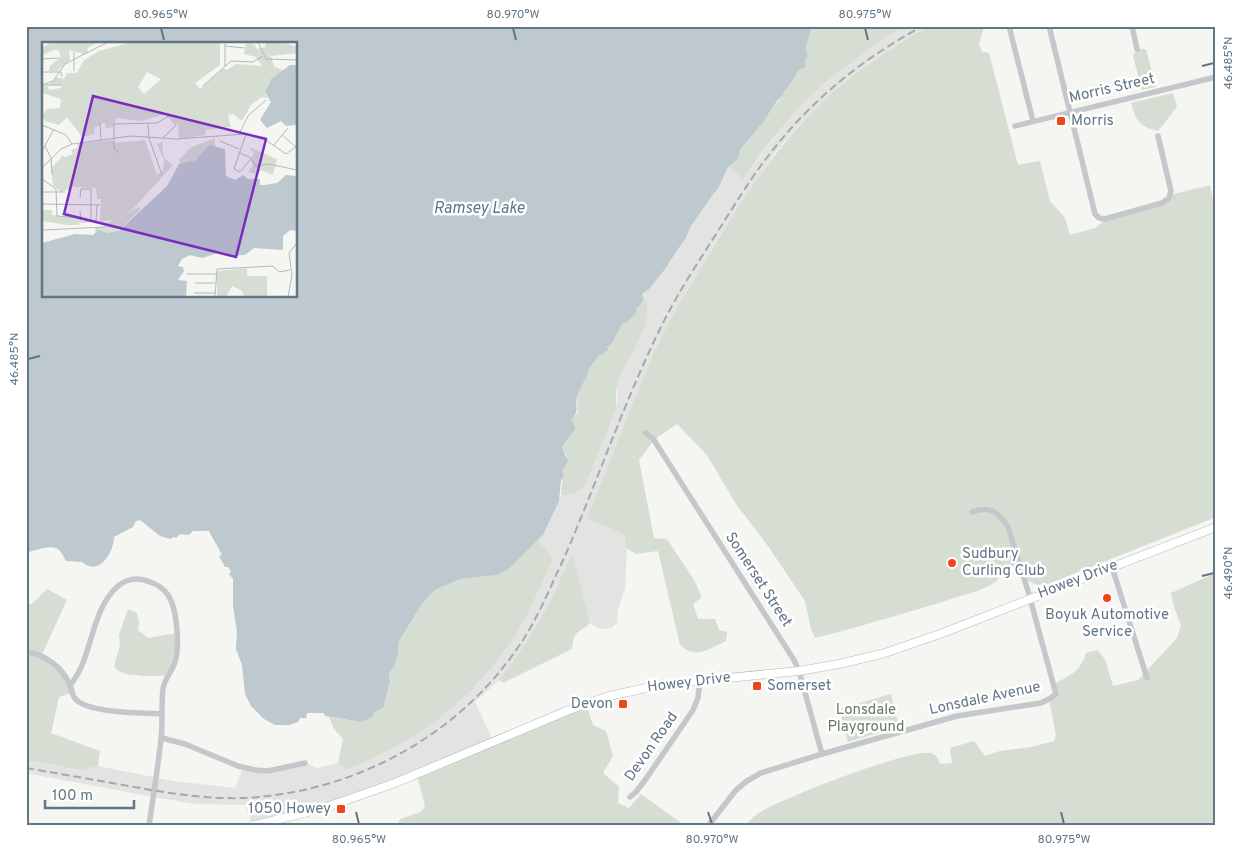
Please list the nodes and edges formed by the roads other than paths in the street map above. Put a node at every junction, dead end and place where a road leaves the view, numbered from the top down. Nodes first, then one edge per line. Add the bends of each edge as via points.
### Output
1 (1009, 26) edge
2 (1050, 26) edge
3 (1132, 26) edge
4 (1137, 49) dead end
5 (1216, 77) edge
6 (1070, 112) junction
7 (1033, 121) junction
8 (1015, 126) dead end
9 (1158, 136) dead end
10 (646, 433) dead end
11 (972, 512) dead end
12 (1216, 527) edge
13 (1112, 567) junction
14 (1030, 599) junction
15 (26, 652) edge
16 (799, 672) junction
17 (1147, 678) dead end
18 (700, 681) junction
19 (70, 685) junction
20 (162, 714) junction
21 (162, 738) junction
22 (822, 754) junction
23 (306, 763) dead end
24 (630, 797) dead end
25 (149, 826) edge
26 (251, 826) edge
27 (708, 826) edge

1 - 7 street
2 - 6 street
3 - 4 street
5 - 6 street, Morris Street
6 - 7 street, Morris Street
6 - 9 street via 1098,218 1105,219 1162,203 1169,198 1171,191
7 - 8 street, Morris Street
10 - 16 street, Somerset Street via 665,456 791,654
11 - 14 street via 990,510 1003,519
12 - 13 main road, Howey Drive
13 - 14 main road, Howey Drive
13 - 17 street
14 - 16 main road, Howey Drive via 899,648
14 - 22 street, Lonsdale Avenue via 1056,694 1041,702 957,716
15 - 19 street via 50,660
16 - 18 main road, Howey Drive
16 - 22 street, Somerset Street
18 - 24 street, Devon Road via 693,710
18 - 26 main road, Howey Drive via 651,687 597,699 395,783 324,808
19 - 20 street via 74,698 89,706
19 - 20 street via 112,593 131,579 146,580 167,594 176,633 176,657 163,689
20 - 21 street
21 - 23 street via 254,770 268,771
21 - 25 street
22 - 27 street, Lonsdale Avenue via 761,773 747,781

